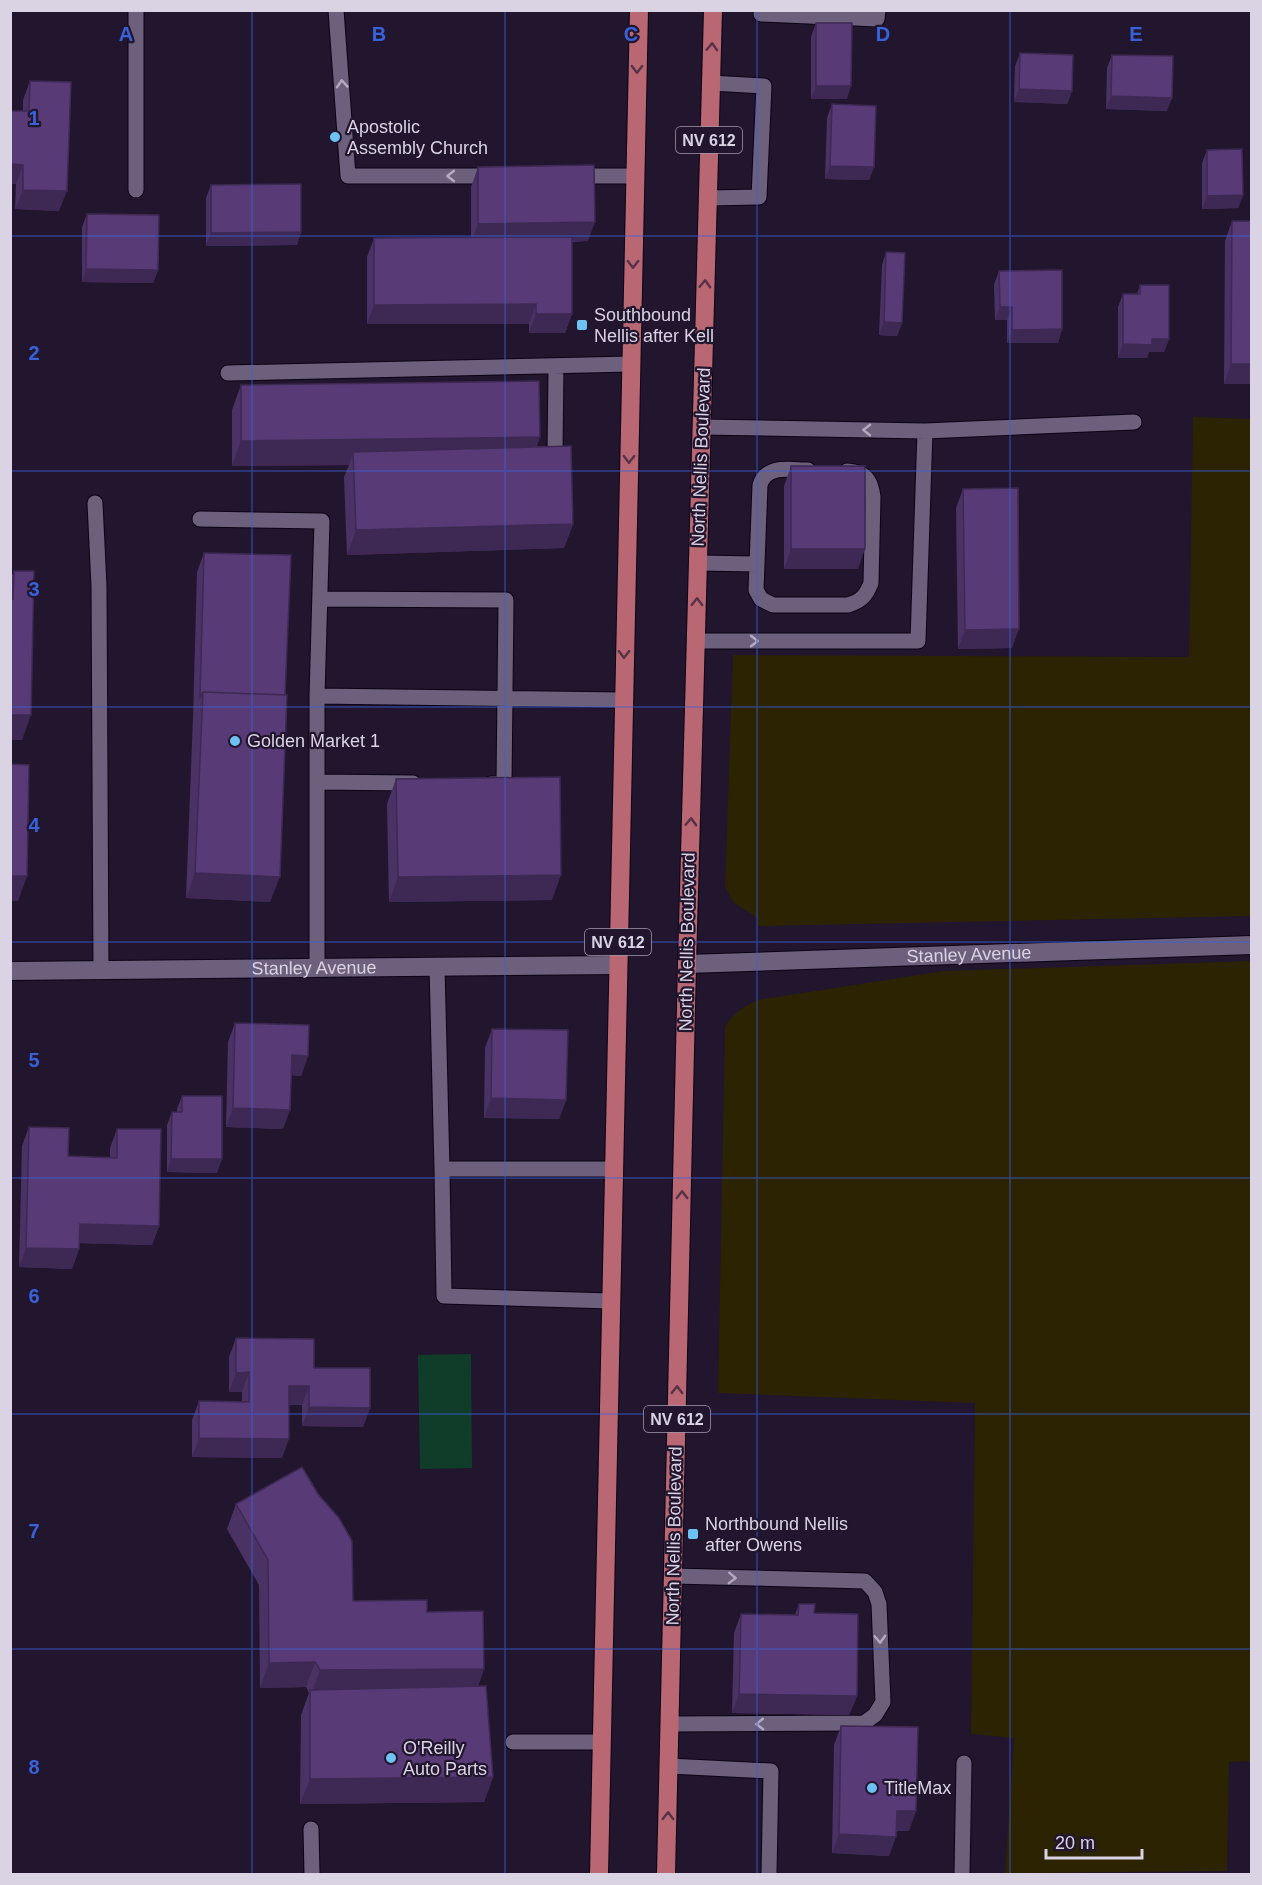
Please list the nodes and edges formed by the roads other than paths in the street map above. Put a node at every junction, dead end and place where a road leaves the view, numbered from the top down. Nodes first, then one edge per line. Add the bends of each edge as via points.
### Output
1 (136, 10) edge
2 (336, 10) edge
3 (639, 10) edge
4 (713, 10) edge
5 (878, 10) edge
6 (760, 14) dead end
7 (711, 83) junction
8 (504, 176) edge
9 (563, 176) edge
10 (635, 176) junction
11 (136, 190) dead end
12 (708, 198) junction
13 (631, 364) junction
14 (556, 366) junction
15 (228, 373) dead end
16 (1134, 422) dead end
17 (702, 427) junction
18 (925, 431) junction
19 (555, 453) edge
20 (95, 503) dead end
21 (200, 519) dead end
22 (698, 562) junction
23 (757, 564) junction
24 (320, 598) junction
25 (696, 641) junction
26 (317, 696) junction
27 (505, 698) junction
28 (623, 700) junction
29 (317, 782) junction
30 (422, 783) edge
31 (481, 784) edge
32 (1251, 945) edge
33 (687, 964) junction
34 (618, 965) junction
35 (437, 967) junction
36 (317, 968) junction
37 (101, 970) junction
38 (10, 971) edge
39 (442, 1168) junction
40 (613, 1169) junction
41 (611, 1301) junction
42 (673, 1576) junction
43 (670, 1724) junction
44 (513, 1742) dead end
45 (602, 1742) junction
46 (964, 1763) dead end
47 (669, 1766) junction
48 (311, 1829) dead end
49 (312, 1875) edge
50 (599, 1875) edge
51 (666, 1875) edge
52 (769, 1875) edge
53 (962, 1875) edge

1 - 11 lane
8 -> 2 lane via 348,176
3 -> 10 main road, NV 612
7 -> 4 main road, North Nellis Boulevard / NV 612
5 - 6 lane via 877,19
7 - 12 main road, North Nellis Boulevard / NV 612
7 - 12 lane via 764,86 759,197
9 - 10 lane
10 -> 13 main road, NV 612
17 -> 12 main road, North Nellis Boulevard / NV 612
13 - 14 lane
13 -> 28 main road, NV 612
14 - 15 lane
14 - 19 lane
16 - 18 lane
18 -> 17 lane
17 - 22 main road, North Nellis Boulevard / NV 612
25 -> 18 lane via 918,641
20 - 37 lane
21 - 24 lane via 322,521
22 - 23 lane
25 -> 22 main road, North Nellis Boulevard / NV 612
23 - 23 lane via 760,485 769,471 856,472 866,476 872,484 873,497 871,583 866,595 848,604 773,605 761,599 756,590
24 - 26 lane
24 - 27 lane via 506,600
33 -> 25 main road, North Nellis Boulevard / NV 612
26 - 27 lane
26 - 29 lane
27 - 28 lane
27 - 31 lane via 504,784
28 - 34 main road, NV 612
29 - 30 lane
29 - 36 lane
32 - 33 street, Stanley Avenue
42 -> 33 main road, North Nellis Boulevard / NV 612
34 - 35 street, Stanley Avenue
34 - 40 main road, NV 612
35 - 36 street, Stanley Avenue
35 - 39 lane
36 - 37 street, Stanley Avenue
37 - 38 street, Stanley Avenue
39 - 40 lane
39 - 41 lane via 444,1296
40 - 41 main road, NV 612
41 - 45 main road, NV 612
42 - 43 main road, North Nellis Boulevard / NV 612
42 -> 43 lane via 865,1581 879,1604 882,1702 864,1722
43 - 47 main road, North Nellis Boulevard / NV 612
44 - 45 lane
45 - 50 main road, NV 612
46 - 53 lane
51 -> 47 main road, North Nellis Boulevard / NV 612
47 - 52 lane via 771,1771
48 - 49 lane

